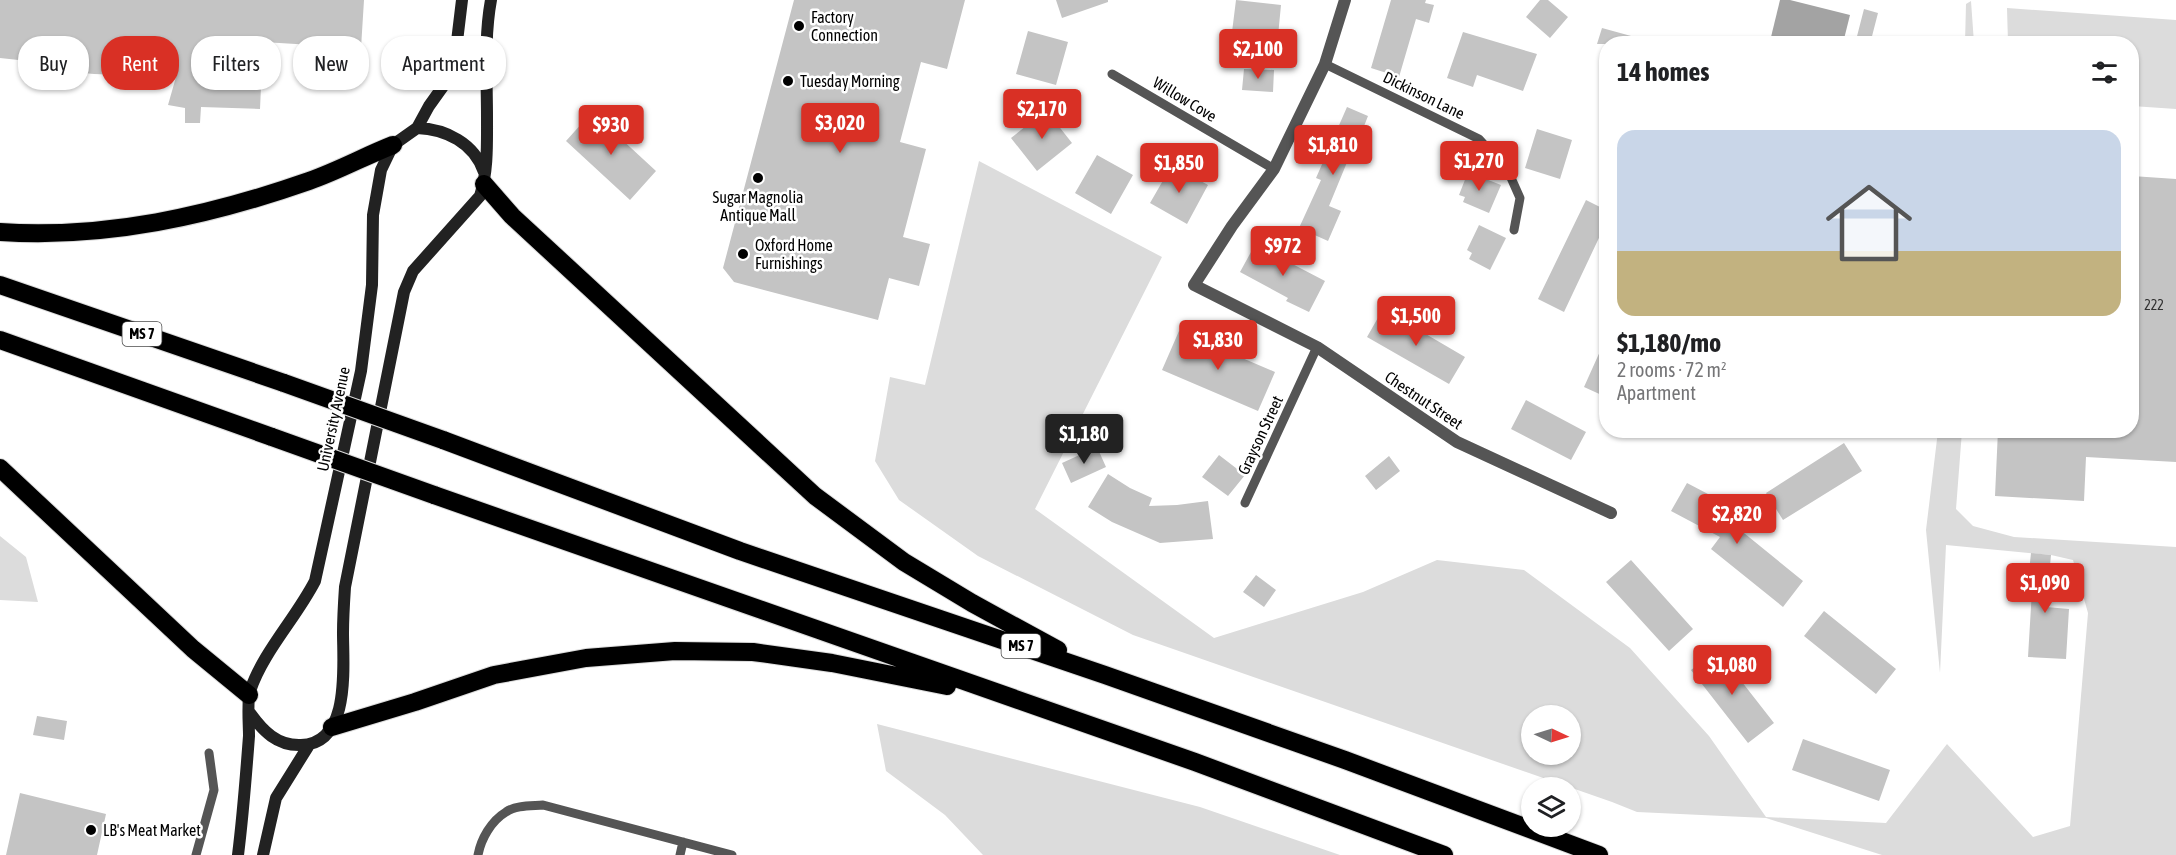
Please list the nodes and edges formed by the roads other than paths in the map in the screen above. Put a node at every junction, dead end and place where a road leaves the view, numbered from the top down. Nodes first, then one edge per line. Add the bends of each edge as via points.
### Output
1 (462, 0) edge
2 (491, 0) edge
3 (1345, 0) edge
4 (1325, 64) junction
5 (1112, 74) dead end
6 (417, 128) junction
7 (393, 145) junction
8 (1274, 169) junction
9 (485, 180) junction
10 (1514, 230) dead end
11 (0, 232) edge
12 (0, 285) edge
13 (0, 340) edge
14 (1317, 347) junction
15 (0, 468) edge
16 (1245, 503) dead end
17 (1611, 513) dead end
18 (1105, 675) junction
19 (1010, 699) junction
20 (249, 704) junction
21 (332, 727) junction
22 (309, 745) junction
23 (209, 753) dead end
24 (683, 842) junction
25 (196, 855) edge
26 (238, 855) edge
27 (263, 855) edge
28 (478, 855) edge
29 (680, 855) edge
30 (732, 855) edge
31 (1444, 855) edge
32 (1599, 855) edge

1 - 6 main road via 449,78
2 - 9 main road
3 - 4 street
4 - 8 street
4 - 10 lane, Dickinson Lane via 1479,139 1508,171 1520,198
5 - 8 lane, Willow Cove
6 - 7 main road
6 - 9 main road via 442,132 472,150 481,163
7 - 11 highway via 310,181 221,210 90,231
7 - 20 main road, University Avenue via 381,170 375,198 372,285 361,371 315,581 256,676
8 - 14 street, Chestnut Street via 1194,285
9 - 18 highway via 519,223 815,496 904,562
9 - 21 main road via 480,196 413,271 404,292 345,587 344,679 341,706
12 - 18 highway, MS 7, bridge via 284,383 740,550
13 - 19 highway, bridge
14 - 16 lane, Grayson Street
14 - 17 street, Chestnut Street via 1456,442
15 - 20 highway
18 - 32 highway, MS 7
19 - 21 highway via 820,661 753,652 675,651 586,658 494,675
19 - 31 highway via 1195,762
20 - 22 main road via 258,725 272,738 291,745
20 - 26 main road, University Avenue
21 - 22 main road
22 - 27 main road via 276,798
23 - 25 lane via 214,790
24 - 28 lane via 543,805 506,812 481,841
24 - 29 lane
24 - 30 lane

